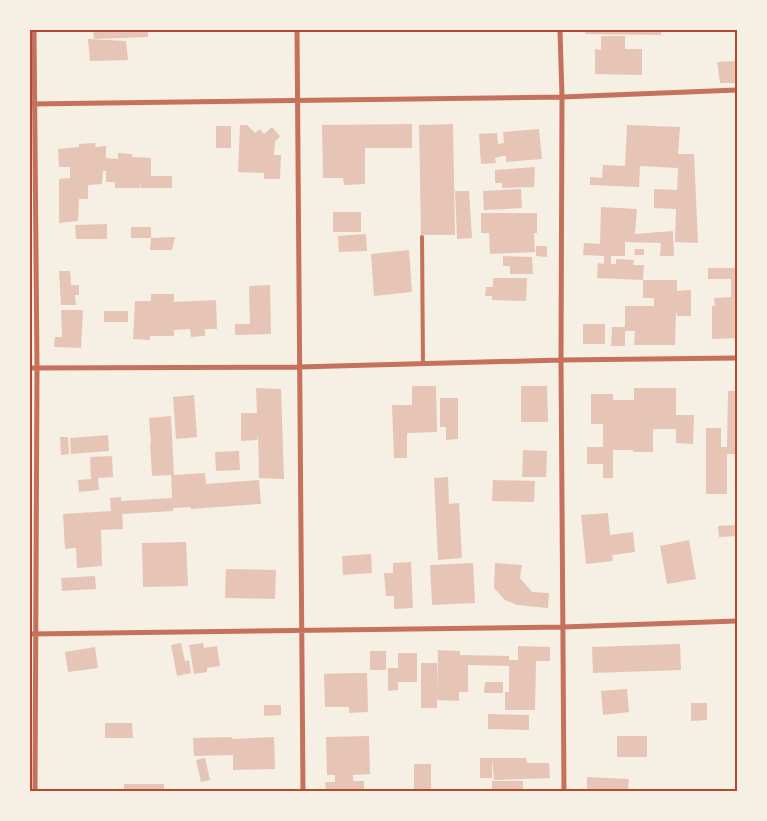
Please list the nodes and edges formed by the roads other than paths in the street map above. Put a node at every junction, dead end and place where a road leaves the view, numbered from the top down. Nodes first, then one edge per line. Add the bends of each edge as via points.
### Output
1 (34, 30) edge
2 (297, 30) edge
3 (560, 30) edge
4 (737, 90) edge
5 (562, 97) junction
6 (297, 101) junction
7 (32, 104) edge
8 (422, 237) dead end
9 (737, 358) edge
10 (561, 360) junction
11 (422, 364) junction
12 (300, 367) junction
13 (30, 368) edge
14 (37, 368) junction
15 (737, 621) edge
16 (563, 627) junction
17 (302, 630) junction
18 (33, 634) edge
19 (35, 791) edge
20 (303, 791) edge
21 (564, 791) edge

1 - 7 street
2 - 6 street
3 - 5 street
4 - 5 street
5 - 6 street
5 - 10 street
6 - 7 street
6 - 12 street
7 - 14 street
8 - 11 lane
9 - 10 street
10 - 11 street
10 - 16 street
11 - 12 street
12 - 14 street
12 - 17 street
13 - 14 street
14 - 18 street
15 - 16 street
16 - 17 street
16 - 21 street
17 - 18 street
17 - 20 street
18 - 19 street

